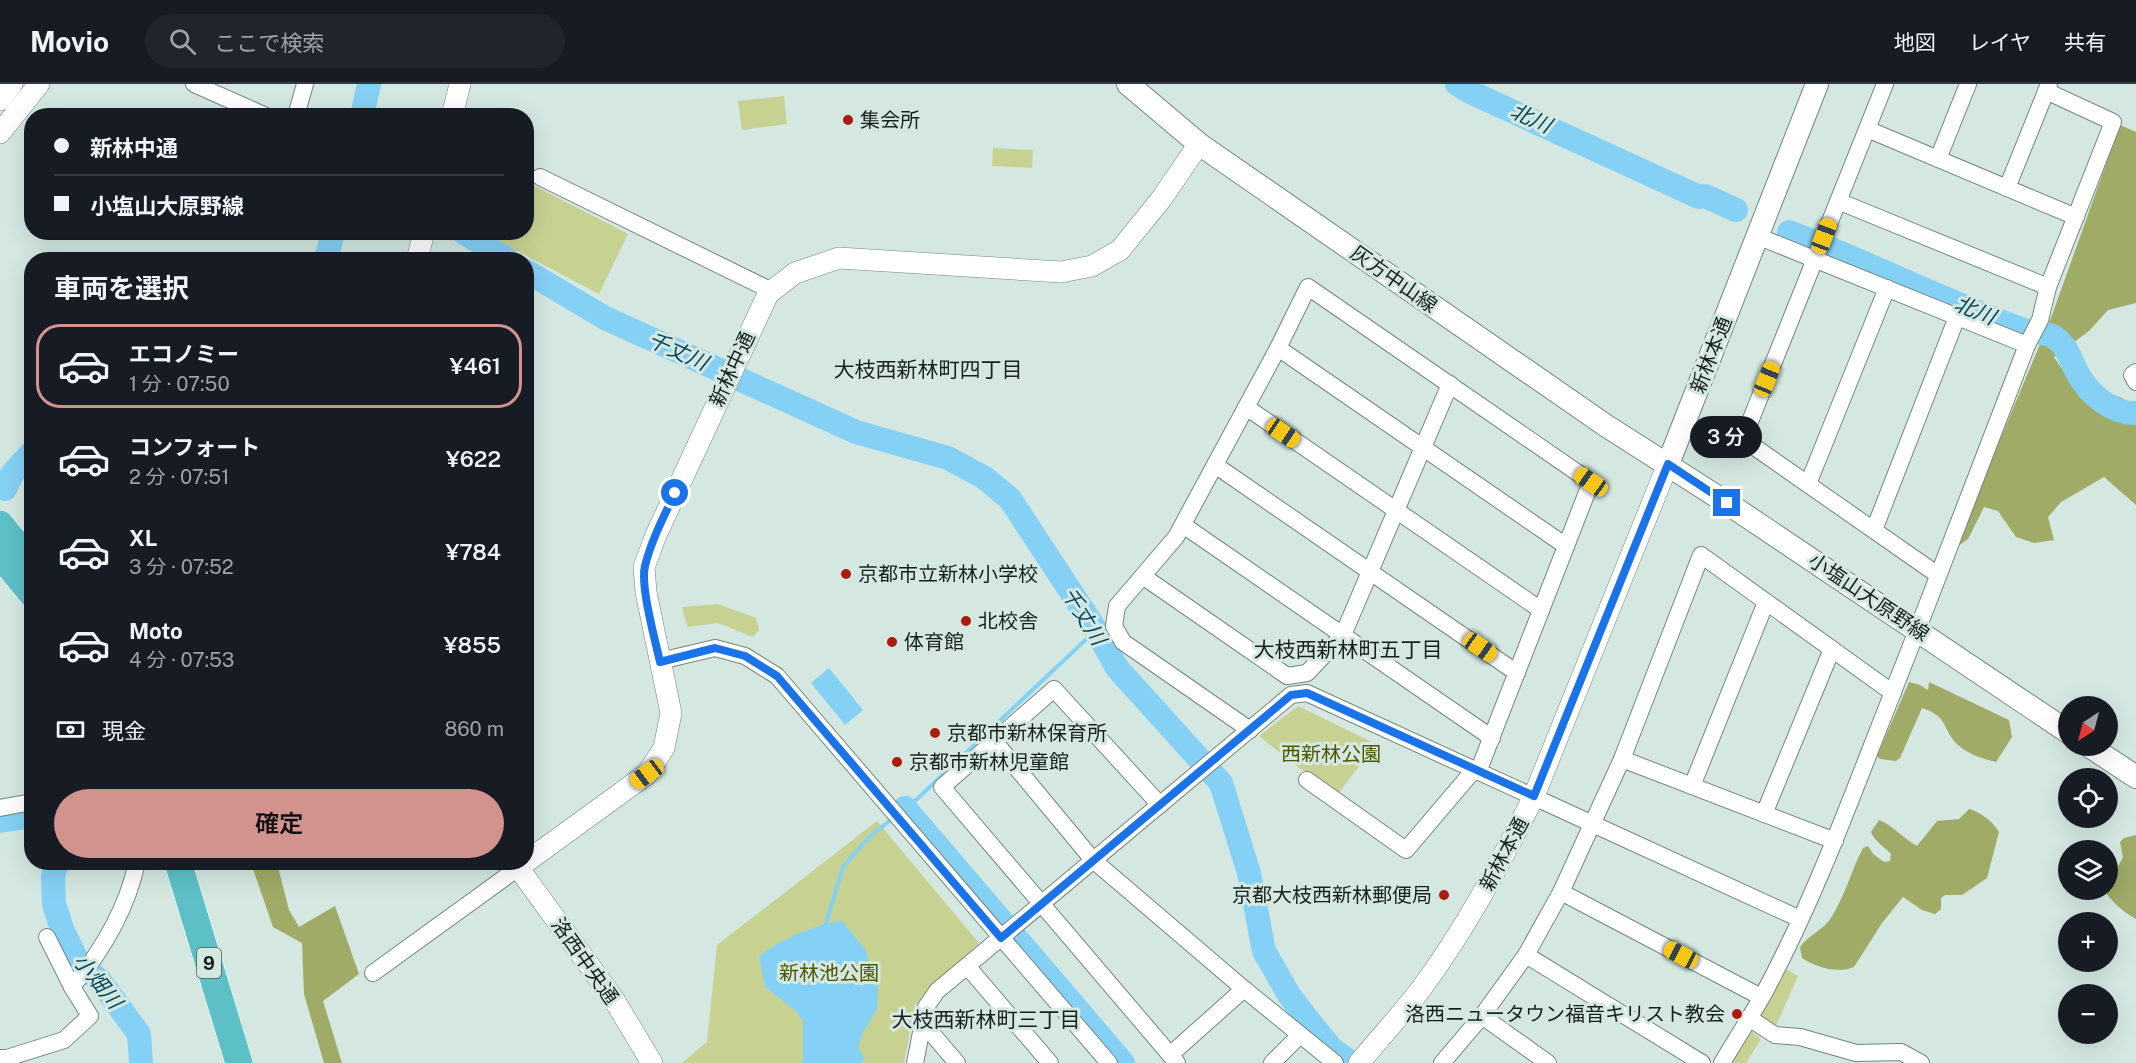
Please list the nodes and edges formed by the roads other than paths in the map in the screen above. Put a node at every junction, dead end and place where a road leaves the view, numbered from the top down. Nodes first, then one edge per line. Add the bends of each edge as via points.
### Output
1 (12, 84) edge
2 (39, 84) edge
3 (194, 84) edge
4 (304, 84) edge
5 (460, 84) edge
6 (1128, 84) edge
7 (1817, 84) edge
8 (1885, 84) edge
9 (1968, 84) edge
10 (2047, 87) edge
11 (0, 100) edge
12 (248, 108) edge
13 (299, 108) edge
14 (454, 108) edge
15 (1867, 129) junction
16 (0, 133) edge
17 (1199, 144) junction
18 (1938, 159) junction
19 (540, 177) dead end
20 (2007, 188) junction
21 (1838, 201) junction
22 (2076, 217) junction
23 (1757, 236) junction
24 (1815, 259) junction
25 (2048, 287) junction
26 (1887, 288) junction
27 (772, 291) junction
28 (1957, 317) junction
29 (2027, 345) junction
30 (1278, 348) junction
31 (2136, 372) edge
32 (2136, 382) edge
33 (1450, 384) junction
34 (1246, 407) junction
35 (1422, 447) junction
36 (1668, 464) junction
37 (1215, 465) junction
38 (1808, 484) junction
39 (1396, 510) junction
40 (4, 524) edge
41 (1183, 525) junction
42 (1874, 530) junction
43 (1566, 546) junction
44 (24, 552) edge
45 (0, 555) edge
46 (1370, 572) junction
47 (1938, 575) junction
48 (1144, 577) junction
49 (24, 584) edge
50 (1766, 602) junction
51 (1541, 610) junction
52 (1919, 630) junction
53 (1343, 635) junction
54 (1832, 649) junction
55 (660, 662) junction
56 (1517, 673) junction
57 (1893, 693) junction
58 (2058, 725) edge
59 (1250, 729) junction
60 (1492, 738) junction
61 (995, 742) junction
62 (2104, 756) edge
63 (1622, 759) junction
64 (1476, 771) junction
65 (2136, 777) edge
66 (1307, 780) dead end
67 (1692, 786) junction
68 (1534, 796) junction
69 (24, 804) edge
70 (1160, 805) junction
71 (0, 808) edge
72 (1764, 814) junction
73 (1593, 824) junction
74 (1835, 841) junction
75 (534, 855) edge
76 (1093, 860) junction
77 (135, 870) edge
78 (165, 870) edge
79 (180, 870) edge
80 (513, 870) edge
81 (525, 870) edge
82 (1561, 892) junction
83 (1041, 904) junction
84 (1800, 919) junction
85 (47, 937) dead end
86 (1001, 938) junction
87 (1526, 955) junction
88 (967, 966) junction
89 (373, 973) dead end
90 (74, 985) junction
91 (1244, 989) junction
92 (1761, 997) junction
93 (1482, 1016) junction
94 (1749, 1018) junction
95 (922, 1023) junction
96 (1300, 1035) junction
97 (0, 1058) edge
98 (1174, 1059) edge
99 (1361, 1060) edge
100 (223, 1063) edge
101 (239, 1063) edge
102 (652, 1063) edge
103 (915, 1063) edge
104 (957, 1063) edge
105 (1050, 1063) edge
106 (1108, 1063) edge
107 (1272, 1063) edge
108 (1335, 1063) edge
109 (1442, 1063) edge
110 (1548, 1063) edge
111 (1702, 1063) edge
112 (1722, 1063) edge
113 (1921, 1063) edge

1 - 11 street
2 - 16 street
3 - 12 street
4 - 13 street
5 - 14 street
6 - 17 main road, 灰方中山線
7 - 23 main road, 新林本通
8 - 15 street
9 - 18 street
10 - 20 street
10 - 22 street via 2113,122
15 - 18 street
15 - 21 street
17 - 27 street, 新林中通 via 1119,250 1092,266 1061,272 838,258 795,273
17 - 36 main road, 灰方中山線 via 1605,425
18 - 20 street
19 - 27 street
20 - 22 street
21 - 24 street
21 - 25 street
22 - 25 street
23 - 24 street
23 - 36 main road, 新林本通
24 - 26 street
24 - 38 street via 1743,439
25 - 29 street via 2040,320
26 - 28 street
26 - 38 street
27 - 55 street, 新林中通 via 736,360 644,567
28 - 29 street
28 - 42 street
29 - 47 street
30 - 33 street via 1308,287
30 - 34 street
30 - 35 street
31 - 32 street via 2132,375
33 - 35 street
33 - 43 street via 1591,482
34 - 37 street
34 - 39 street
35 - 39 street
35 - 43 street
36 - 52 main road, 小塩山大原野線
36 - 68 street, 新林本通
37 - 41 street
37 - 46 street
38 - 42 street
39 - 46 street
39 - 51 street
40 - 44 highway
41 - 48 street
41 - 53 street
42 - 47 street
43 - 51 street
45 - 49 highway
46 - 53 street
46 - 56 street
47 - 52 street
48 - 53 street via 1287,676 1307,673
48 - 59 street via 1117,606 1114,626 1123,642
50 - 54 street
50 - 63 street via 1701,555
50 - 67 street
51 - 56 street
52 - 57 street
52 - 58 main road, 小塩山大原野線
53 - 60 street
54 - 57 street
54 - 72 street
55 - 75 street, 新林中通 via 671,713 664,748 647,774
55 - 86 street via 715,648 745,656 777,676
56 - 60 street
57 - 74 street
59 - 64 street via 1291,695 1307,693
59 - 70 street
60 - 64 street
61 - 70 street via 1054,689
61 - 76 street
61 - 83 street via 942,787
62 - 65 main road
63 - 67 street
63 - 73 street
64 - 66 street via 1406,850
64 - 68 street
67 - 72 street
68 - 73 street
68 - 99 street, 新林本通 via 1464,925 1418,992
69 - 71 street
70 - 76 street
72 - 74 street
73 - 82 street
73 - 84 street
74 - 84 street
76 - 83 street
76 - 91 street
77 - 90 street via 110,935
78 - 100 highway, 9
79 - 101 highway, 9
80 - 89 street
81 - 102 street, 洛西中央通 via 613,998
82 - 87 street
82 - 92 street
83 - 86 street
83 - 98 street
84 - 92 street
85 - 90 street
86 - 88 street
86 - 106 street
87 - 93 street
87 - 111 street
88 - 95 street via 937,991 926,1007
88 - 105 street
90 - 97 street via 90,1016 64,1040
91 - 96 street
91 - 98 street
92 - 94 street
93 - 109 street
93 - 110 street
94 - 112 street
94 - 113 street via 1775,1035 1800,1037 1856,1053 1901,1052
95 - 103 street
95 - 104 street
96 - 107 street
96 - 108 street

